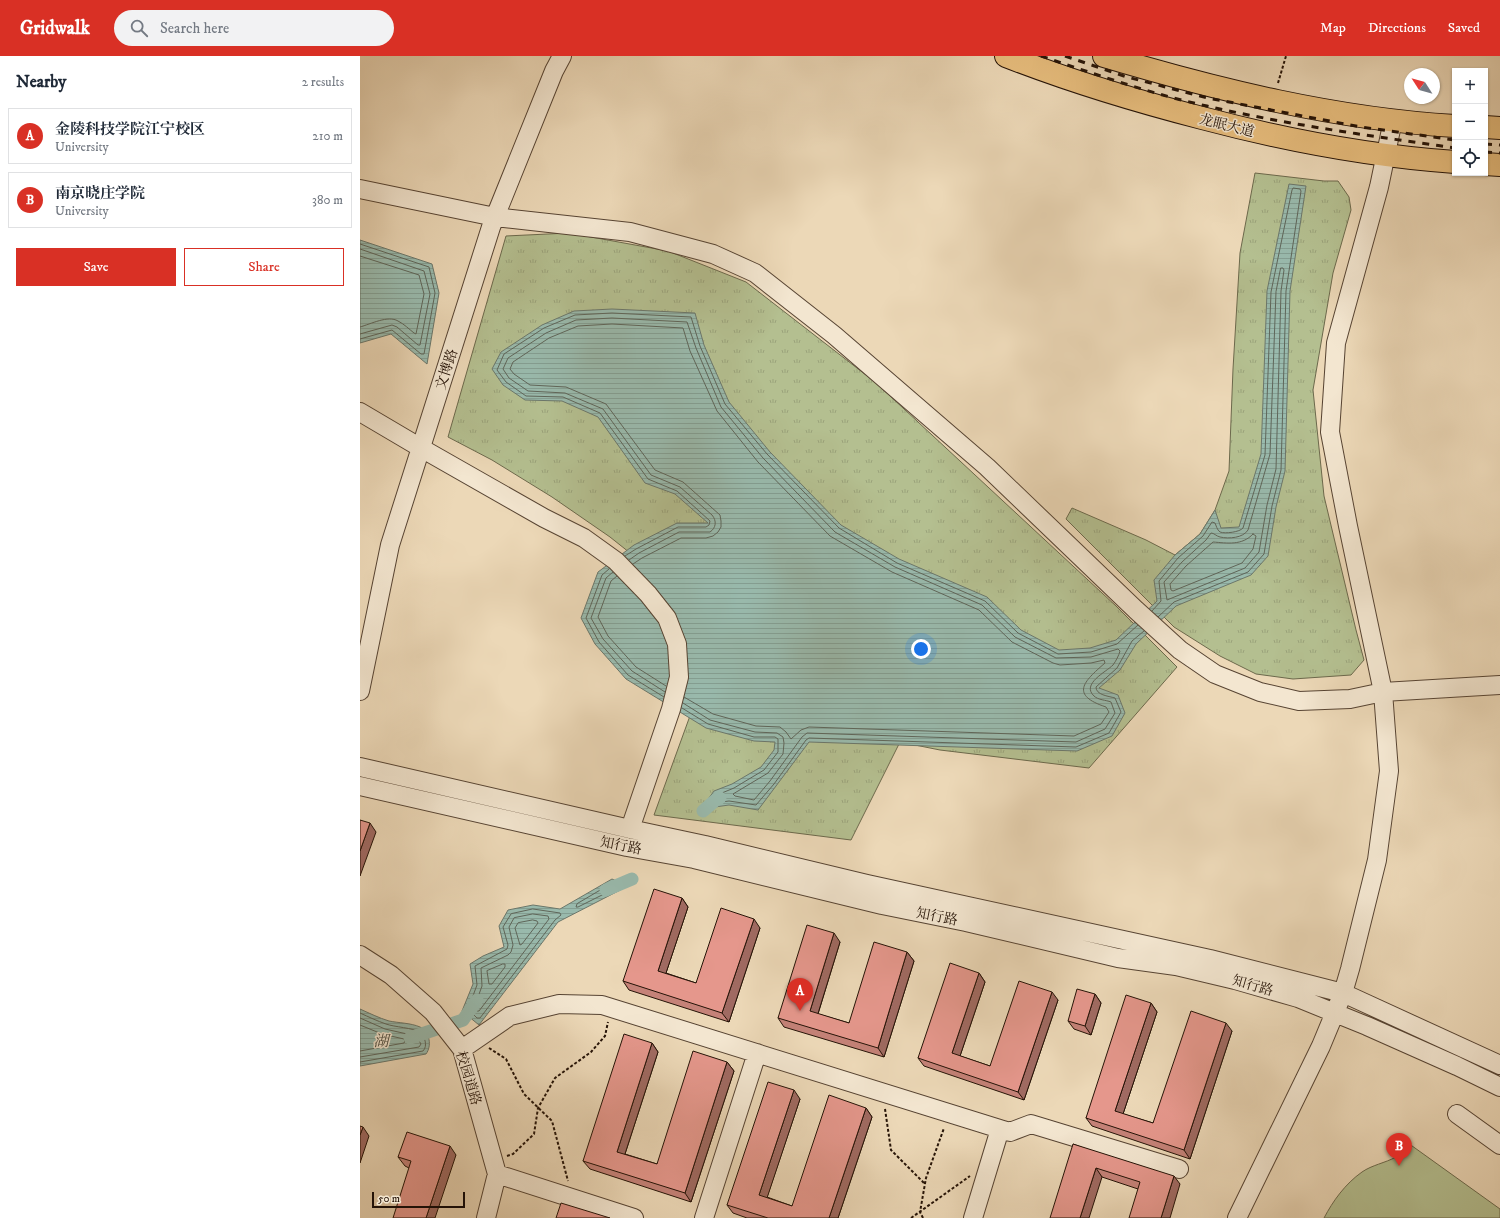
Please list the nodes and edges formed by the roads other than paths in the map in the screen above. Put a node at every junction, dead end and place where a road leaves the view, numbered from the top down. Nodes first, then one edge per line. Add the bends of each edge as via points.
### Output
1 (562, 56) edge
2 (1006, 56) edge
3 (1104, 56) edge
4 (1393, 120) junction
5 (1452, 126) edge
6 (1488, 127) edge
7 (1500, 128) edge
8 (1386, 155) junction
9 (1452, 162) edge
10 (1488, 164) edge
11 (1500, 165) edge
12 (360, 189) edge
13 (495, 217) junction
14 (360, 412) edge
15 (421, 448) junction
16 (1500, 686) edge
17 (360, 691) edge
18 (1383, 692) junction
19 (360, 767) edge
20 (360, 786) edge
21 (630, 829) junction
22 (360, 955) edge
23 (1343, 993) junction
24 (1334, 1013) junction
25 (465, 1044) junction
26 (757, 1053) junction
27 (1500, 1065) edge
28 (1500, 1087) edge
29 (1457, 1114) dead end
30 (1000, 1129) junction
31 (1500, 1145) edge
32 (495, 1167) junction
33 (1179, 1169) dead end
34 (486, 1218) edge
35 (634, 1218) edge
36 (704, 1218) edge
37 (973, 1218) edge
38 (1237, 1218) edge

1 - 13 street, 文博路 via 554,70
2 - 8 main road, 龙眠大道 via 1049,73 1161,108 1262,134
3 - 4 main road via 1182,79 1274,100
4 - 5 main road
4 - 8 street
6 - 7 main road
8 - 9 main road, 龙眠大道
8 - 18 street via 1336,343 1330,432
10 - 11 main road
12 - 13 street
13 - 15 street, 文博路
13 - 18 street via 630,232 713,254 755,273 834,335 987,467 1141,615 1180,650 1215,674 1260,692 1299,701 1350,699
14 - 15 street
15 - 17 street, 文博路 via 390,545
15 - 21 street via 584,538 616,561 667,618 677,644 679,677 671,709
16 - 18 street
18 - 23 street via 1389,771 1376,860
19 - 21 street, 知行路
20 - 24 street, 知行路 via 627,847 694,859 1118,958 1191,969 1298,998
21 - 23 street, 知行路 via 1210,959
22 - 25 street, 校园道路 via 391,975
23 - 24 street
23 - 27 street, 知行路
24 - 28 street, 知行路
24 - 38 street
25 - 26 street via 510,1016 558,1004 602,1005
25 - 32 street, 校园道路
26 - 30 street
26 - 36 street
29 - 31 street
30 - 33 street via 1010,1132 1031,1124
30 - 37 street
32 - 34 street, 校园道路
32 - 35 street via 573,1198

